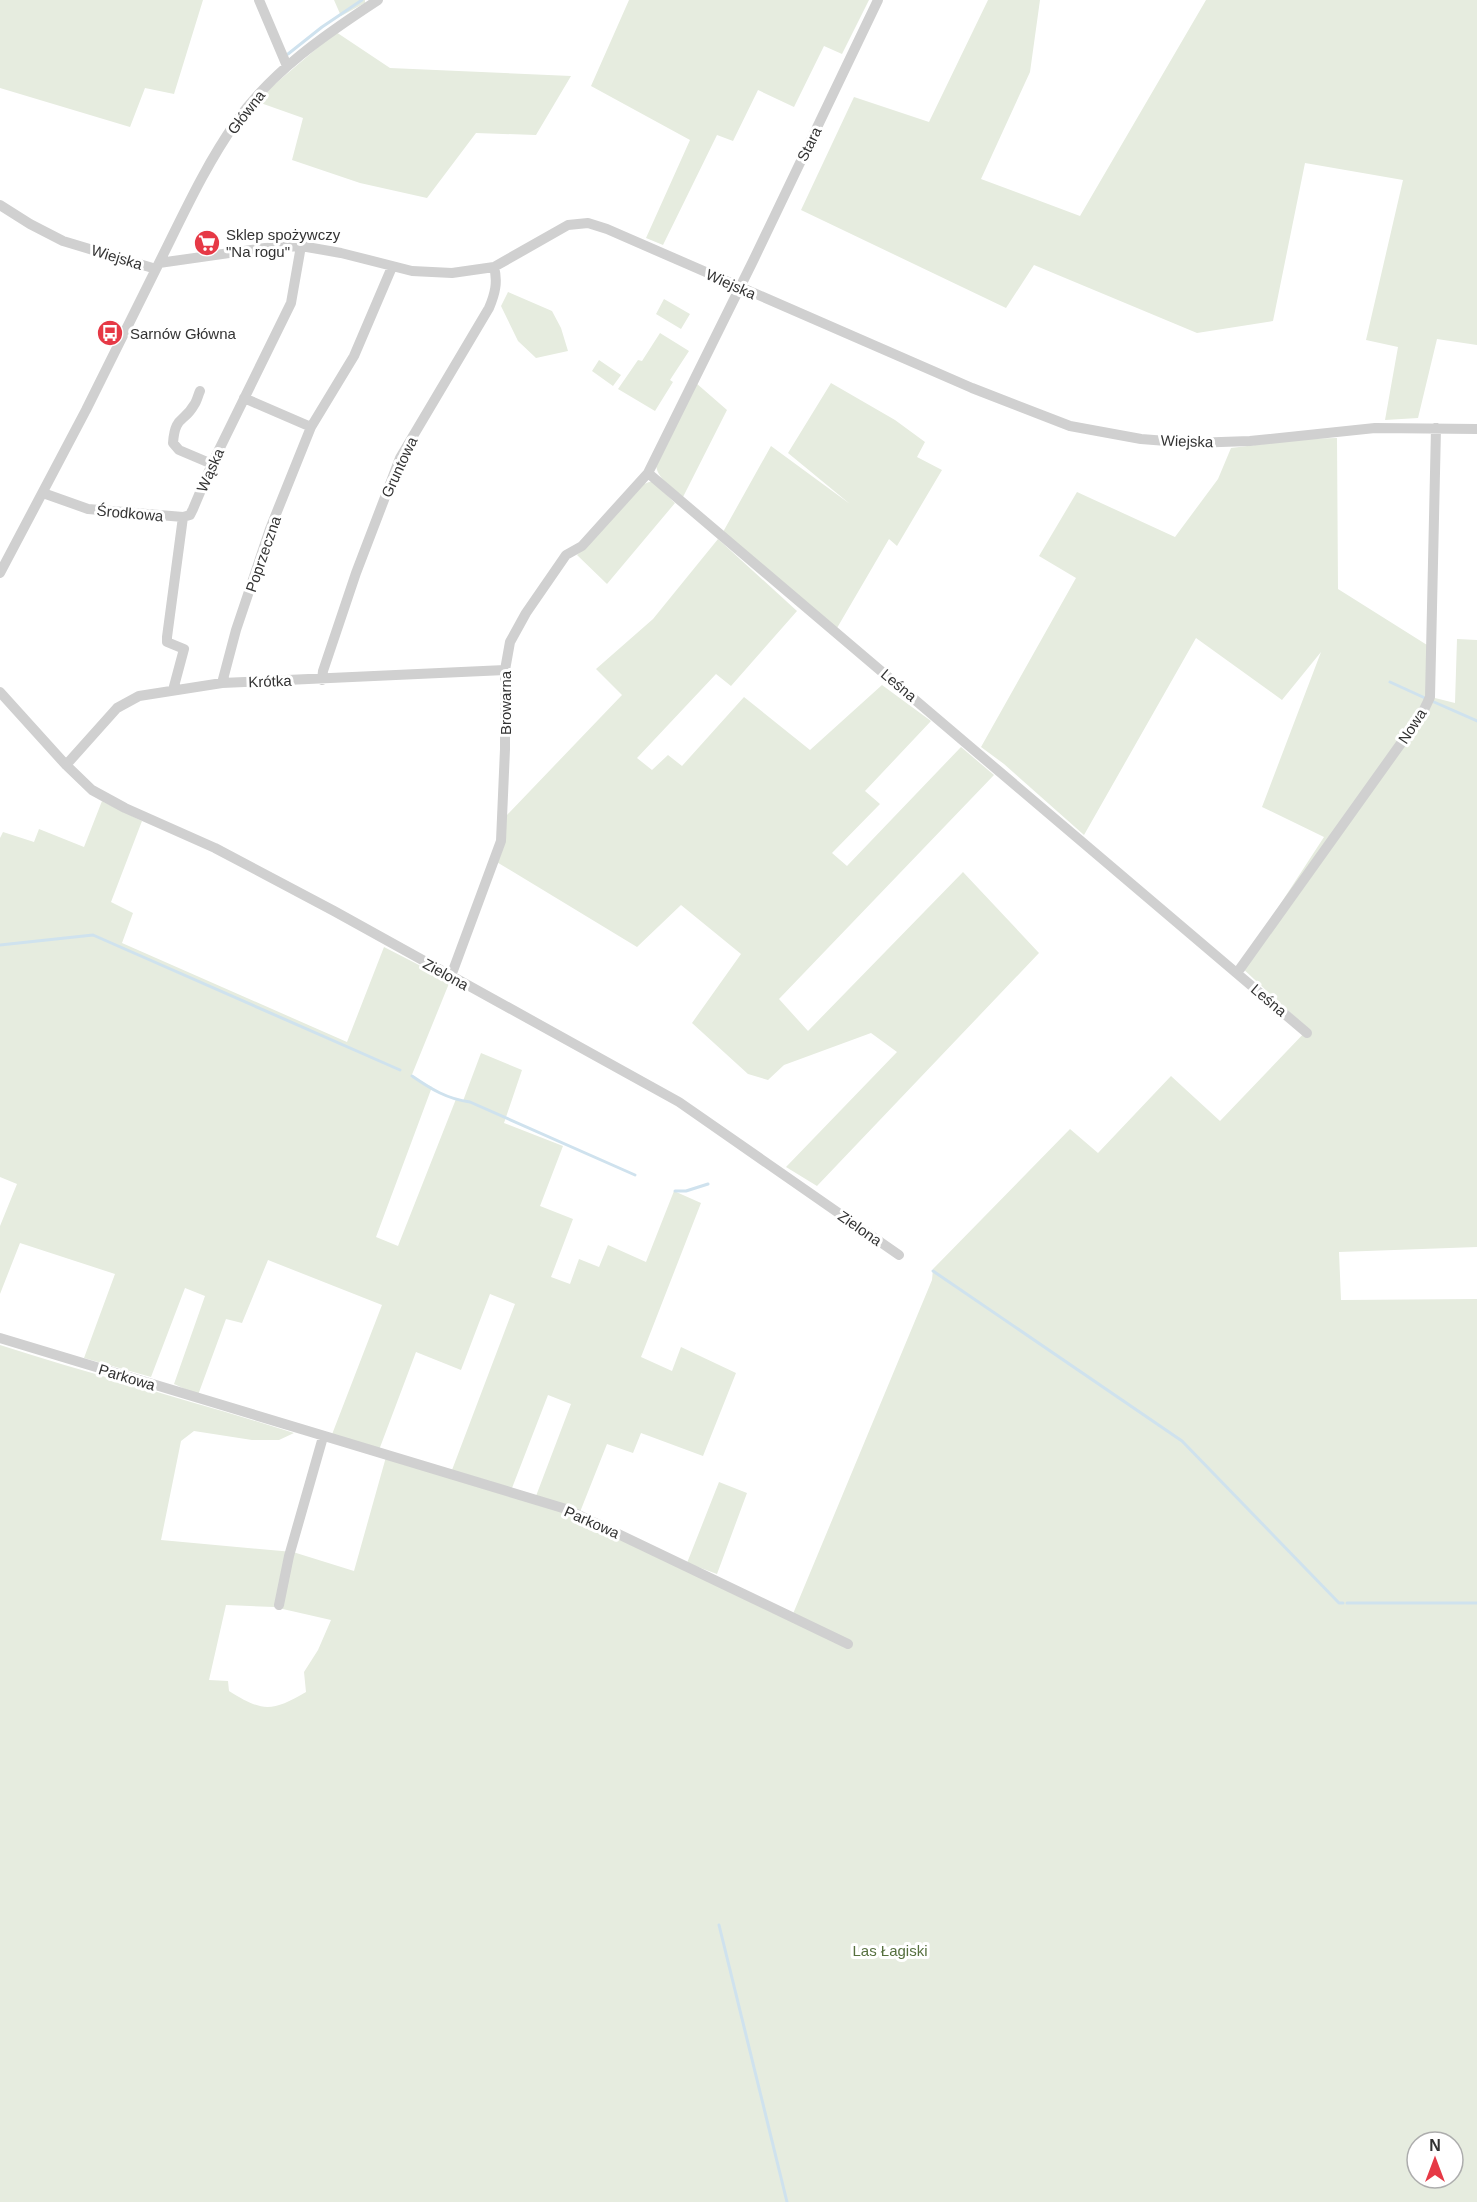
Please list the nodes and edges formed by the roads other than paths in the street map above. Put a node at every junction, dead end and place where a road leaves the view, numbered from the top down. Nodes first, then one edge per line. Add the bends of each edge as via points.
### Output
1 (259, 0) edge
2 (378, 0) edge
3 (878, 0) edge
4 (288, 66) junction
5 (0, 205) edge
6 (300, 246) junction
7 (157, 266) junction
8 (392, 267) junction
9 (494, 267) junction
10 (739, 287) junction
11 (200, 391) dead end
12 (244, 398) junction
13 (311, 427) junction
14 (1436, 428) junction
15 (1477, 429) edge
16 (212, 464) junction
17 (648, 473) junction
18 (43, 493) junction
19 (183, 517) junction
20 (0, 573) edge
21 (505, 669) junction
22 (322, 680) junction
23 (222, 683) junction
24 (173, 690) junction
25 (0, 692) edge
26 (66, 765) junction
27 (1237, 973) junction
28 (451, 976) junction
29 (1307, 1033) dead end
30 (899, 1255) dead end
31 (0, 1338) edge
32 (323, 1437) junction
33 (279, 1605) dead end
34 (848, 1644) dead end

1 - 4 street
2 - 4 street, Główna
3 - 10 street, Stara
4 - 7 street, Główna via 237,121
5 - 7 street, Wiejska via 63,241
6 - 7 street, Wiejska
6 - 8 street, Wiejska
6 - 12 street, Wąska via 291,303
7 - 18 street, Główna
8 - 9 street, Wiejska via 428,273
8 - 13 street, Poprzeczna via 354,356
9 - 10 street, Wiejska via 564,227 588,223
9 - 22 street, Gruntowa via 496,291 489,308 396,466
10 - 14 street, Wiejska via 972,388 1093,431 1192,443 1375,428
10 - 17 street
11 - 16 street via 194,407 178,420 173,443 179,450
12 - 13 street
12 - 16 street, Wąska
13 - 23 street, Poprzeczna via 270,529
14 - 15 street, Wiejska
14 - 27 street, Nowa via 1430,697 1422,714
16 - 19 street, Wąska via 190,515
17 - 21 street, Browarna via 582,546 566,555 517,628 507,651
17 - 27 street, Leśna
18 - 19 street, Środkowa via 88,509
18 - 20 street, Główna
19 - 24 street, Wąska via 167,637 167,642 184,649
21 - 22 street, Krótka
21 - 28 street, Browarna via 501,841
22 - 23 street, Krótka
23 - 24 street, Krótka
24 - 26 street, Krótka via 124,703
25 - 26 street, Zielona
26 - 28 street, Zielona via 92,790 124,808 215,848
27 - 29 street, Leśna
28 - 30 street, Zielona via 679,1102
31 - 32 street, Parkowa
32 - 33 street
32 - 34 street, Parkowa via 566,1509

